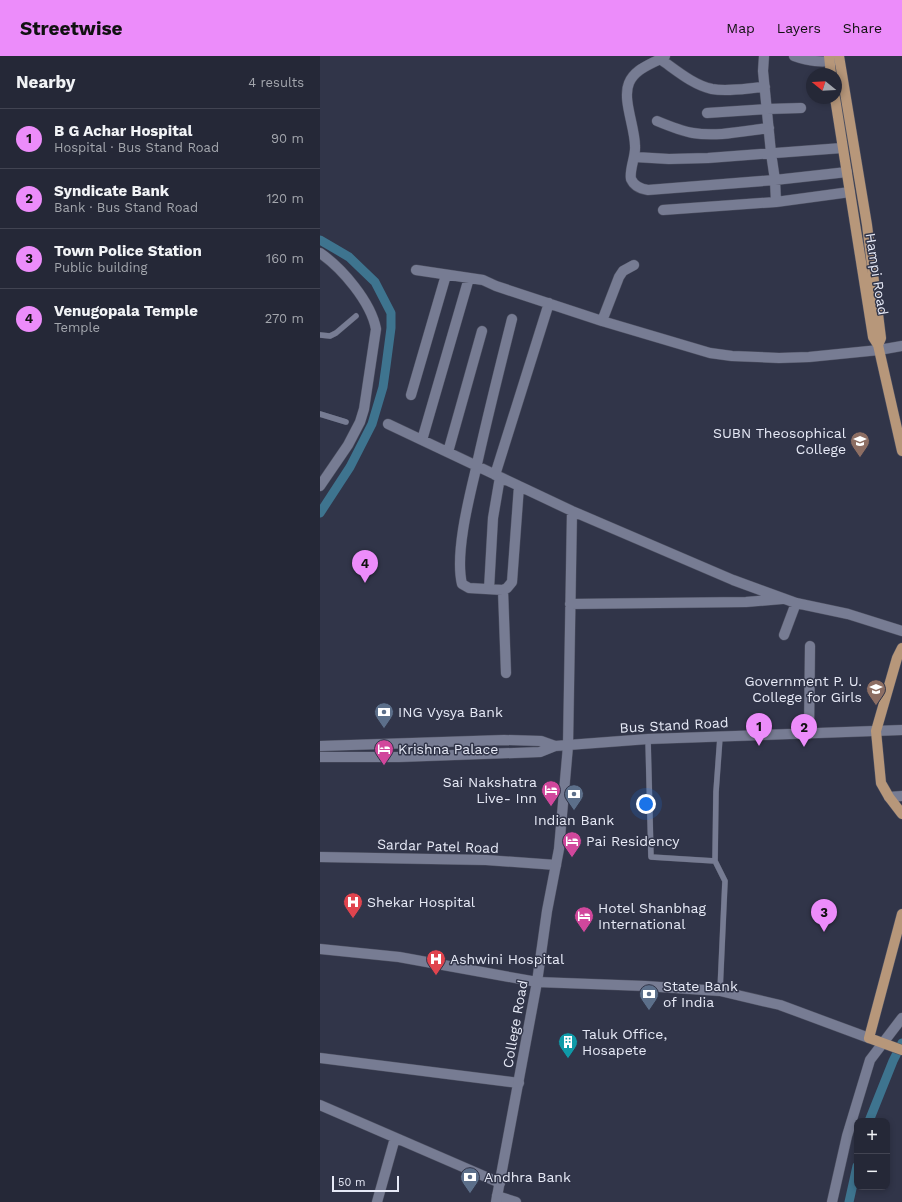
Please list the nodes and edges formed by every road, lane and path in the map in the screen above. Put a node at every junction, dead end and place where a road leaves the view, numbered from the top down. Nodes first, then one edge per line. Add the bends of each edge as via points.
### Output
1 (764, 56) edge
2 (794, 56) edge
3 (663, 58) edge
4 (834, 58) edge
5 (832, 68) edge
6 (765, 87) junction
7 (836, 104) edge
8 (801, 108) dead end
9 (767, 109) junction
10 (707, 113) dead end
11 (657, 121) dead end
12 (768, 128) junction
13 (842, 148) junction
14 (771, 153) junction
15 (635, 157) junction
16 (847, 172) junction
17 (775, 180) junction
18 (850, 192) junction
19 (776, 202) junction
20 (663, 210) dead end
21 (320, 253) edge
22 (634, 265) dead end
23 (416, 270) dead end
24 (446, 275) junction
25 (469, 278) junction
26 (549, 303) junction
27 (356, 316) dead end
28 (512, 319) dead end
29 (602, 321) junction
30 (482, 331) dead end
31 (320, 334) edge
32 (902, 346) edge
33 (878, 347) junction
34 (411, 395) dead end
35 (320, 414) edge
36 (346, 422) dead end
37 (388, 424) dead end
38 (422, 440) junction
39 (902, 451) edge
40 (448, 452) junction
41 (476, 466) junction
42 (498, 476) junction
43 (320, 486) edge
44 (520, 486) junction
45 (572, 511) junction
46 (755, 588) junction
47 (489, 589) junction
48 (503, 590) junction
49 (786, 599) junction
50 (746, 602) junction
51 (796, 603) junction
52 (570, 604) junction
53 (902, 631) edge
54 (784, 635) dead end
55 (810, 646) dead end
56 (902, 648) edge
57 (506, 673) dead end
58 (902, 730) edge
59 (876, 731) junction
60 (809, 734) junction
61 (720, 736) junction
62 (648, 739) junction
63 (320, 746) edge
64 (555, 746) junction
65 (568, 746) junction
66 (320, 757) edge
67 (902, 796) edge
68 (889, 797) junction
69 (902, 814) edge
70 (320, 857) edge
71 (715, 861) junction
72 (556, 865) junction
73 (902, 914) edge
74 (320, 949) edge
75 (537, 982) junction
76 (720, 991) junction
77 (902, 1018) edge
78 (869, 1038) junction
79 (886, 1044) junction
80 (902, 1050) edge
81 (320, 1058) edge
82 (519, 1083) junction
83 (320, 1104) edge
84 (395, 1138) junction
85 (500, 1183) junction
86 (497, 1199) edge
87 (377, 1202) edge
88 (516, 1202) edge
89 (832, 1202) edge

1 - 6 street
2 - 4 street via 811,61
3 - 6 street via 685,77 711,88 725,90
3 - 15 street via 633,76 628,86 626,99 633,126
4 - 5 main road
4 - 33 main road via 868,232 880,338
6 - 9 street
7 - 13 main road, Hampi Road
8 - 9 street
9 - 10 street
9 - 12 street
11 - 12 street via 676,129 710,135
12 - 14 street
13 - 14 street
13 - 16 main road, Hampi Road
14 - 15 street via 708,158
14 - 17 street
15 - 17 street via 630,171 631,178 641,189
16 - 17 street
16 - 18 main road, Hampi Road
17 - 19 street
18 - 19 street
18 - 33 main road, Hampi Road via 873,337
19 - 20 street
21 - 43 street via 333,263 353,286 369,309 376,329 360,422 348,446
22 - 29 street via 623,271 619,277
23 - 24 street
24 - 25 street
24 - 34 street
25 - 26 street via 483,280
25 - 38 street
26 - 29 street
26 - 42 street
27 - 31 lane via 330,336
28 - 41 street
29 - 33 street via 710,353 732,356 809,357
30 - 40 street
32 - 33 street
33 - 39 main road, Hampi Road
35 - 36 lane
37 - 38 street
38 - 40 street
40 - 41 street
41 - 42 street
41 - 47 street via 462,538 461,580 462,584 469,588
42 - 44 street
42 - 47 street
44 - 45 street
44 - 48 street via 513,575 509,585
45 - 46 street
45 - 52 street
46 - 49 street
46 - 50 street
47 - 48 street
48 - 57 street
49 - 50 street
49 - 51 street
50 - 52 street
51 - 53 street via 848,614
51 - 54 street
52 - 65 street
55 - 60 street
56 - 59 main road
58 - 59 street, Bus Stand Road
59 - 60 street, Bus Stand Road
59 - 68 main road via 881,783
60 - 61 street, Bus Stand Road
61 - 62 street, Bus Stand Road
61 - 71 lane
62 - 65 street, Bus Stand Road
62 - 71 lane via 652,857
63 - 64 street, Bus Stand Road via 504,740 541,741
64 - 65 street, Bus Stand Road
64 - 66 street, Bus Stand Road via 540,752
65 - 72 street, College Road
67 - 68 street
68 - 69 main road
70 - 72 street, Sardar Patel Road via 486,860
71 - 76 lane via 725,881
72 - 75 street, College Road
73 - 78 main road
74 - 75 street via 399,957
75 - 76 street
75 - 82 street, College Road
76 - 78 street via 780,1005
77 - 79 street
78 - 79 main road
79 - 80 main road
79 - 89 street via 870,1060 847,1136
81 - 82 street
82 - 85 street, College Road
83 - 84 street
84 - 85 street
84 - 87 street
85 - 86 street, College Road
86 - 88 street

